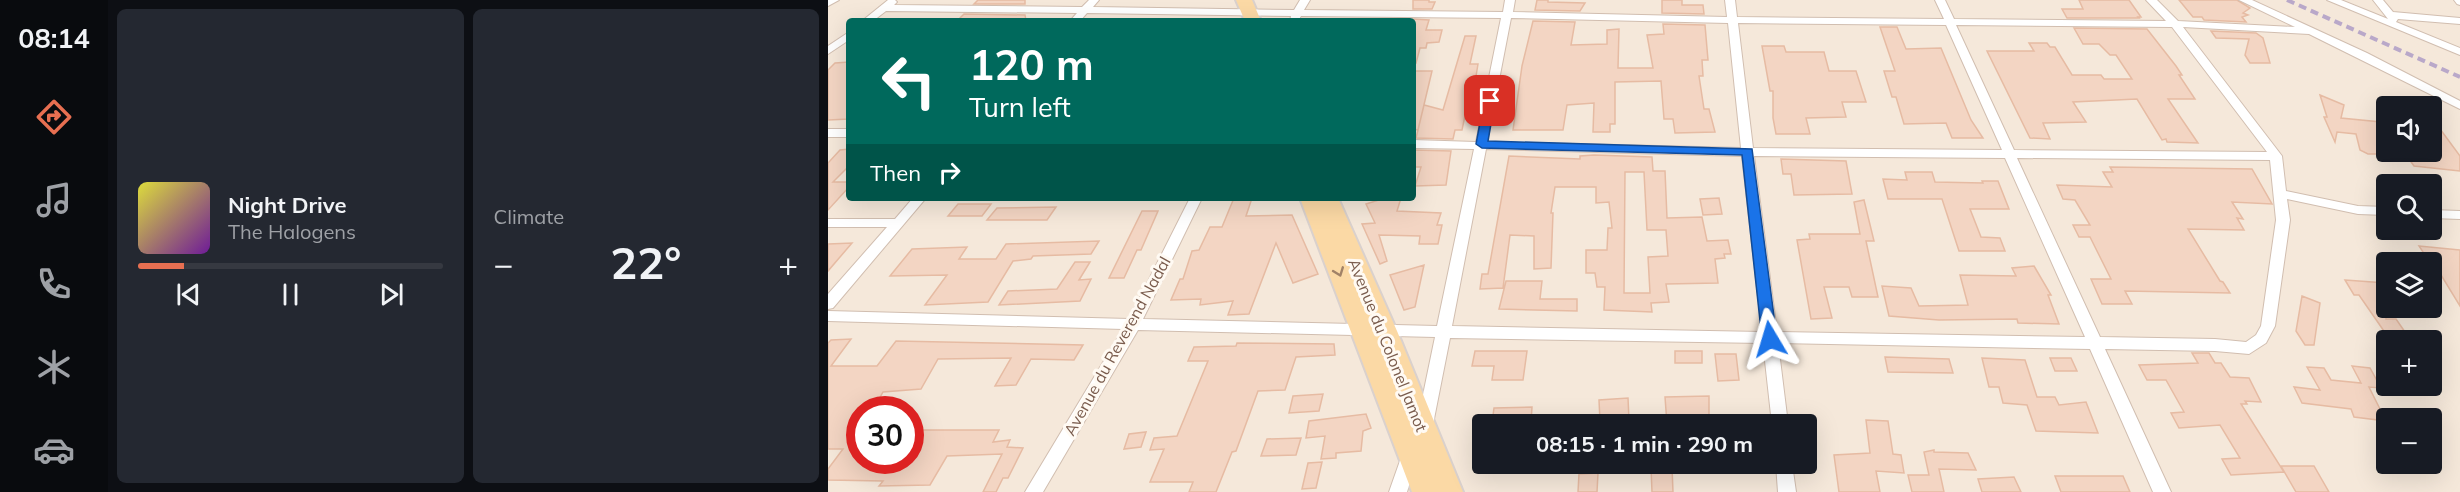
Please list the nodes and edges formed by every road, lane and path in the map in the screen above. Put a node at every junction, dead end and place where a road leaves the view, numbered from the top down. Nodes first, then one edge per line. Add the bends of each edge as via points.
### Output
1 (834, 0) edge
2 (895, 0) edge
3 (1094, 0) edge
4 (1305, 0) edge
5 (1510, 0) edge
6 (1730, 0) edge
7 (1940, 0) edge
8 (2151, 0) edge
9 (2244, 0) edge
10 (2332, 0) edge
11 (2378, 0) edge
12 (828, 3) edge
13 (885, 8) junction
14 (1084, 11) junction
15 (1243, 11) edge
16 (1505, 15) junction
17 (2390, 15) junction
18 (1296, 17) edge
19 (871, 18) edge
20 (1078, 18) edge
21 (1733, 20) junction
22 (2460, 21) edge
23 (1950, 22) junction
24 (2175, 24) junction
25 (2399, 26) junction
26 (2310, 31) junction
27 (846, 37) edge
28 (828, 51) edge
29 (2460, 52) edge
30 (2460, 106) edge
31 (828, 133) edge
32 (846, 133) edge
33 (1416, 144) edge
34 (1482, 144) junction
35 (1747, 152) junction
36 (2009, 152) junction
37 (2276, 156) junction
38 (2282, 194) junction
39 (917, 201) edge
40 (1195, 201) edge
41 (1312, 201) edge
42 (1328, 201) edge
43 (2376, 211) edge
44 (2442, 214) edge
45 (2460, 215) edge
46 (828, 223) edge
47 (899, 223) junction
48 (828, 304) edge
49 (828, 316) edge
50 (1133, 325) junction
51 (1374, 331) junction
52 (1443, 332) junction
53 (1770, 339) junction
54 (2096, 345) junction
55 (1779, 414) edge
56 (1424, 432) junction
57 (1411, 454) junction
58 (1785, 474) edge
59 (1034, 492) edge
60 (1398, 492) edge
61 (1426, 492) edge
62 (1449, 492) edge
63 (1787, 492) edge
64 (2162, 492) edge

1 - 12 street
2 - 13 street
3 - 14 street
4 - 18 street
5 - 16 street
6 - 21 street
7 - 23 street
8 - 24 street
9 - 26 street
10 - 25 street
11 - 17 street
13 - 14 street
13 - 19 street
14 - 15 street
14 - 20 street
15 - 18 street
16 - 18 street
16 - 21 street
16 - 34 street
17 - 22 street
17 - 25 street
21 - 23 street
21 - 35 street
23 - 24 street
23 - 36 street
24 - 26 street
24 - 37 street
25 - 29 street
26 - 30 street
27 - 28 street
31 - 32 street
33 - 34 street
34 - 35 street
34 - 52 street
35 - 36 street
35 - 53 street
36 - 37 street
36 - 54 street
37 - 38 street
38 - 43 street
38 - 54 street via 2282,232 2268,326 2261,339 2249,348
39 - 47 street
40 - 50 street, Avenue du Reverend Nadal
41 -> 51 main road, Avenue du Colonel Jamot
42 - 51 main road, Avenue du Colonel Jamot
44 - 45 street
46 - 47 street
47 - 48 street
49 - 50 street
50 - 51 street
50 - 59 street, Avenue du Reverend Nadal
51 - 52 street
51 - 56 main road, Avenue du Colonel Jamot
51 - 57 main road, Avenue du Colonel Jamot
52 - 53 street
52 - 56 street
53 - 54 street
53 - 55 street
54 - 64 street
56 - 57 street
56 - 62 main road, Avenue du Colonel Jamot
57 - 60 street
57 - 61 main road, Avenue du Colonel Jamot
58 - 63 street

